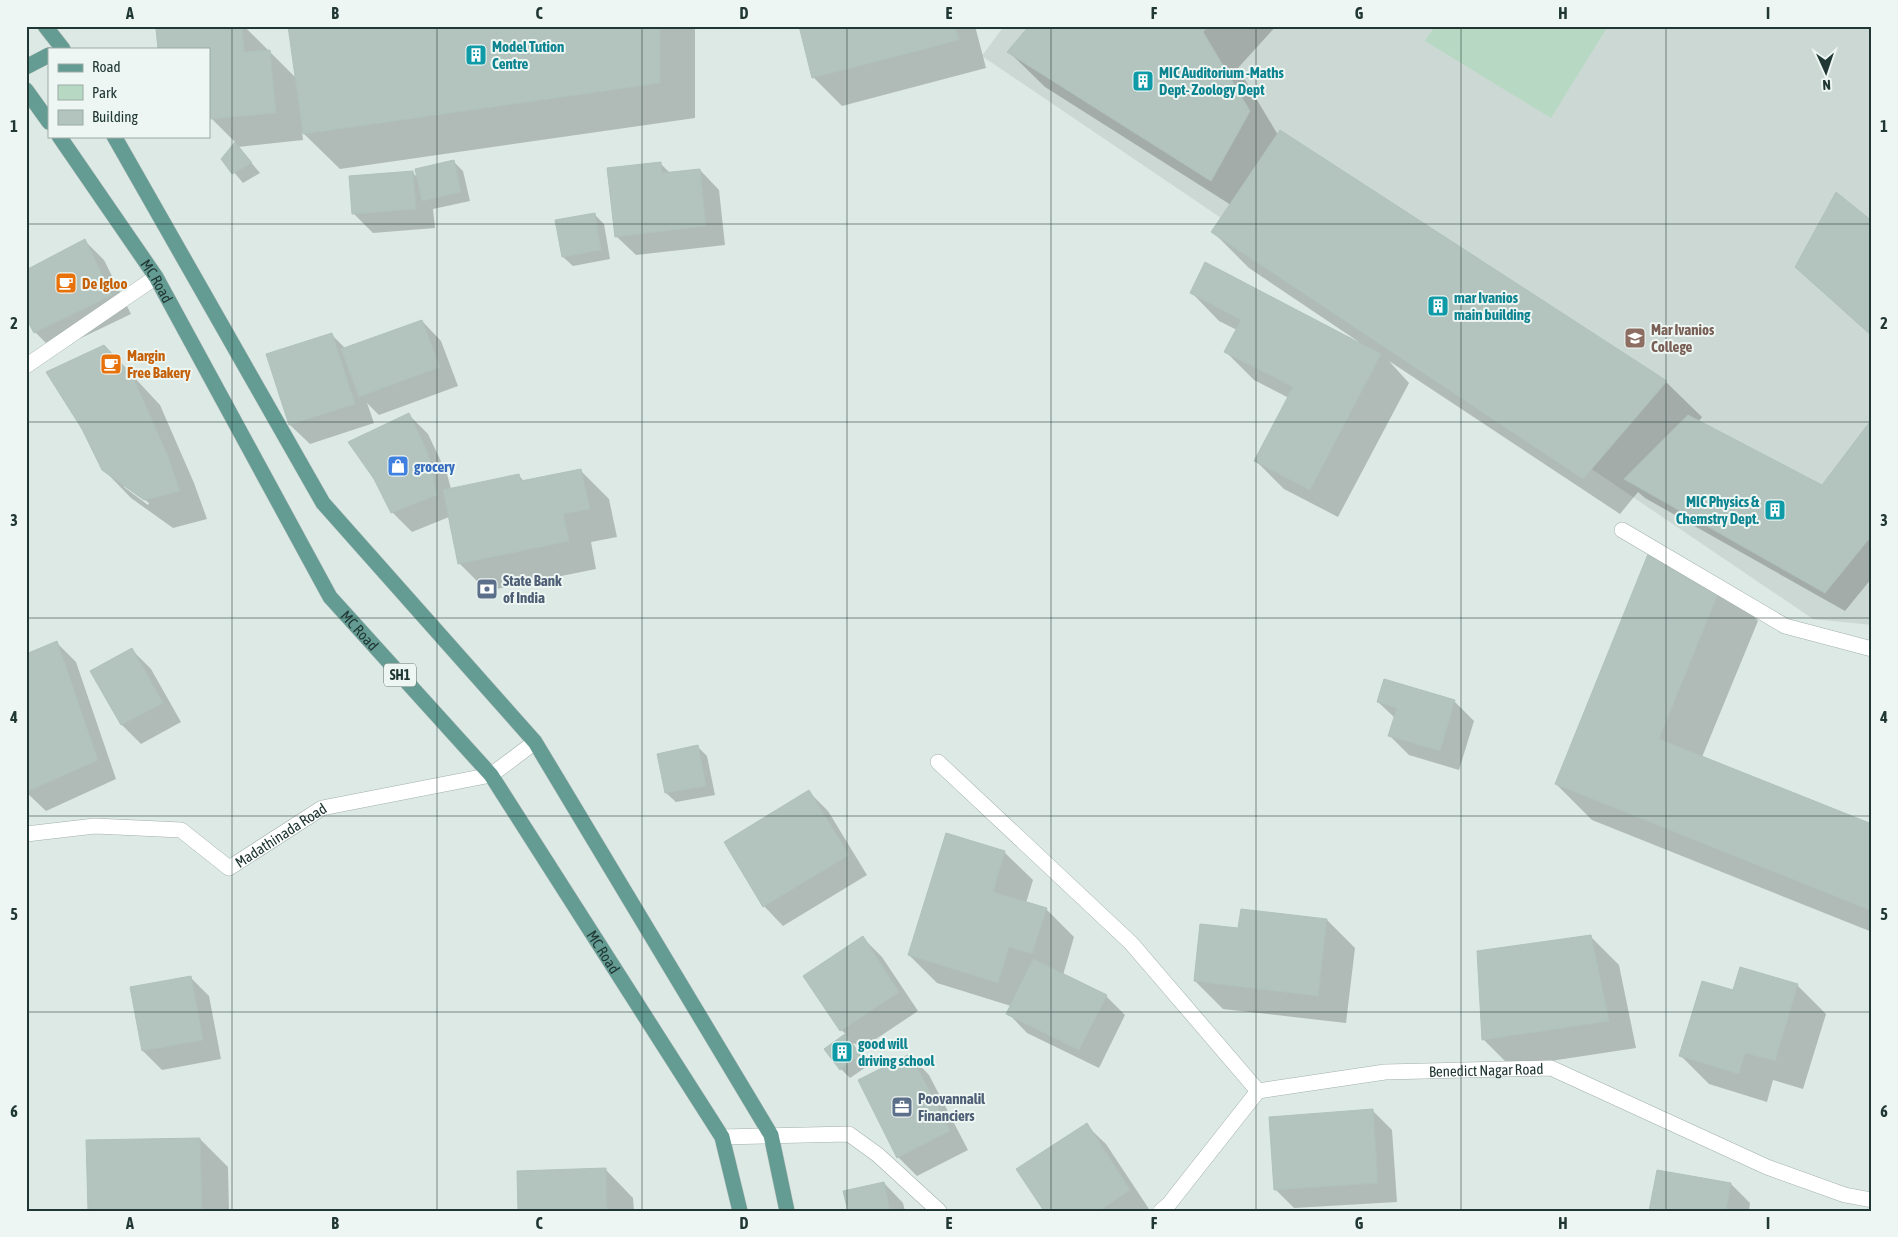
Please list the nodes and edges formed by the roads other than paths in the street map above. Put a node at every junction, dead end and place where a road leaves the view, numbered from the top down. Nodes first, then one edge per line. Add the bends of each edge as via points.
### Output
1 (45, 26) edge
2 (62, 48) edge
3 (48, 56) edge
4 (26, 67) edge
5 (26, 90) edge
6 (48, 121) edge
7 (59, 138) edge
8 (115, 138) edge
9 (156, 277) junction
10 (26, 366) edge
11 (1622, 530) dead end
12 (1872, 650) edge
13 (535, 742) junction
14 (938, 762) dead end
15 (491, 776) junction
16 (26, 834) edge
17 (1258, 1091) junction
18 (770, 1135) junction
19 (722, 1137) junction
20 (1872, 1200) edge
21 (1166, 1209) edge
22 (740, 1211) edge
23 (788, 1211) edge
24 (939, 1211) edge

1 - 2 main road
3 - 4 main road
5 - 6 main road
7 - 9 main road, MC Road / SH1
8 - 13 main road via 323,503
9 - 10 street
9 - 15 main road, MC Road / SH1 via 330,597
11 - 12 street via 1785,626
13 - 15 street, Madathinada Road
13 - 18 main road
14 - 17 street via 1131,943
15 - 16 street, Madathinada Road via 322,808 229,868 181,830 95,826
15 - 19 main road, MC Road / SH1
17 - 20 street, Benedict Nagar Road via 1386,1072 1551,1068 1767,1166 1845,1196
17 - 21 street
18 - 19 street
18 - 23 main road
18 - 24 street via 849,1134 878,1155
19 - 22 main road, MC Road / SH1

